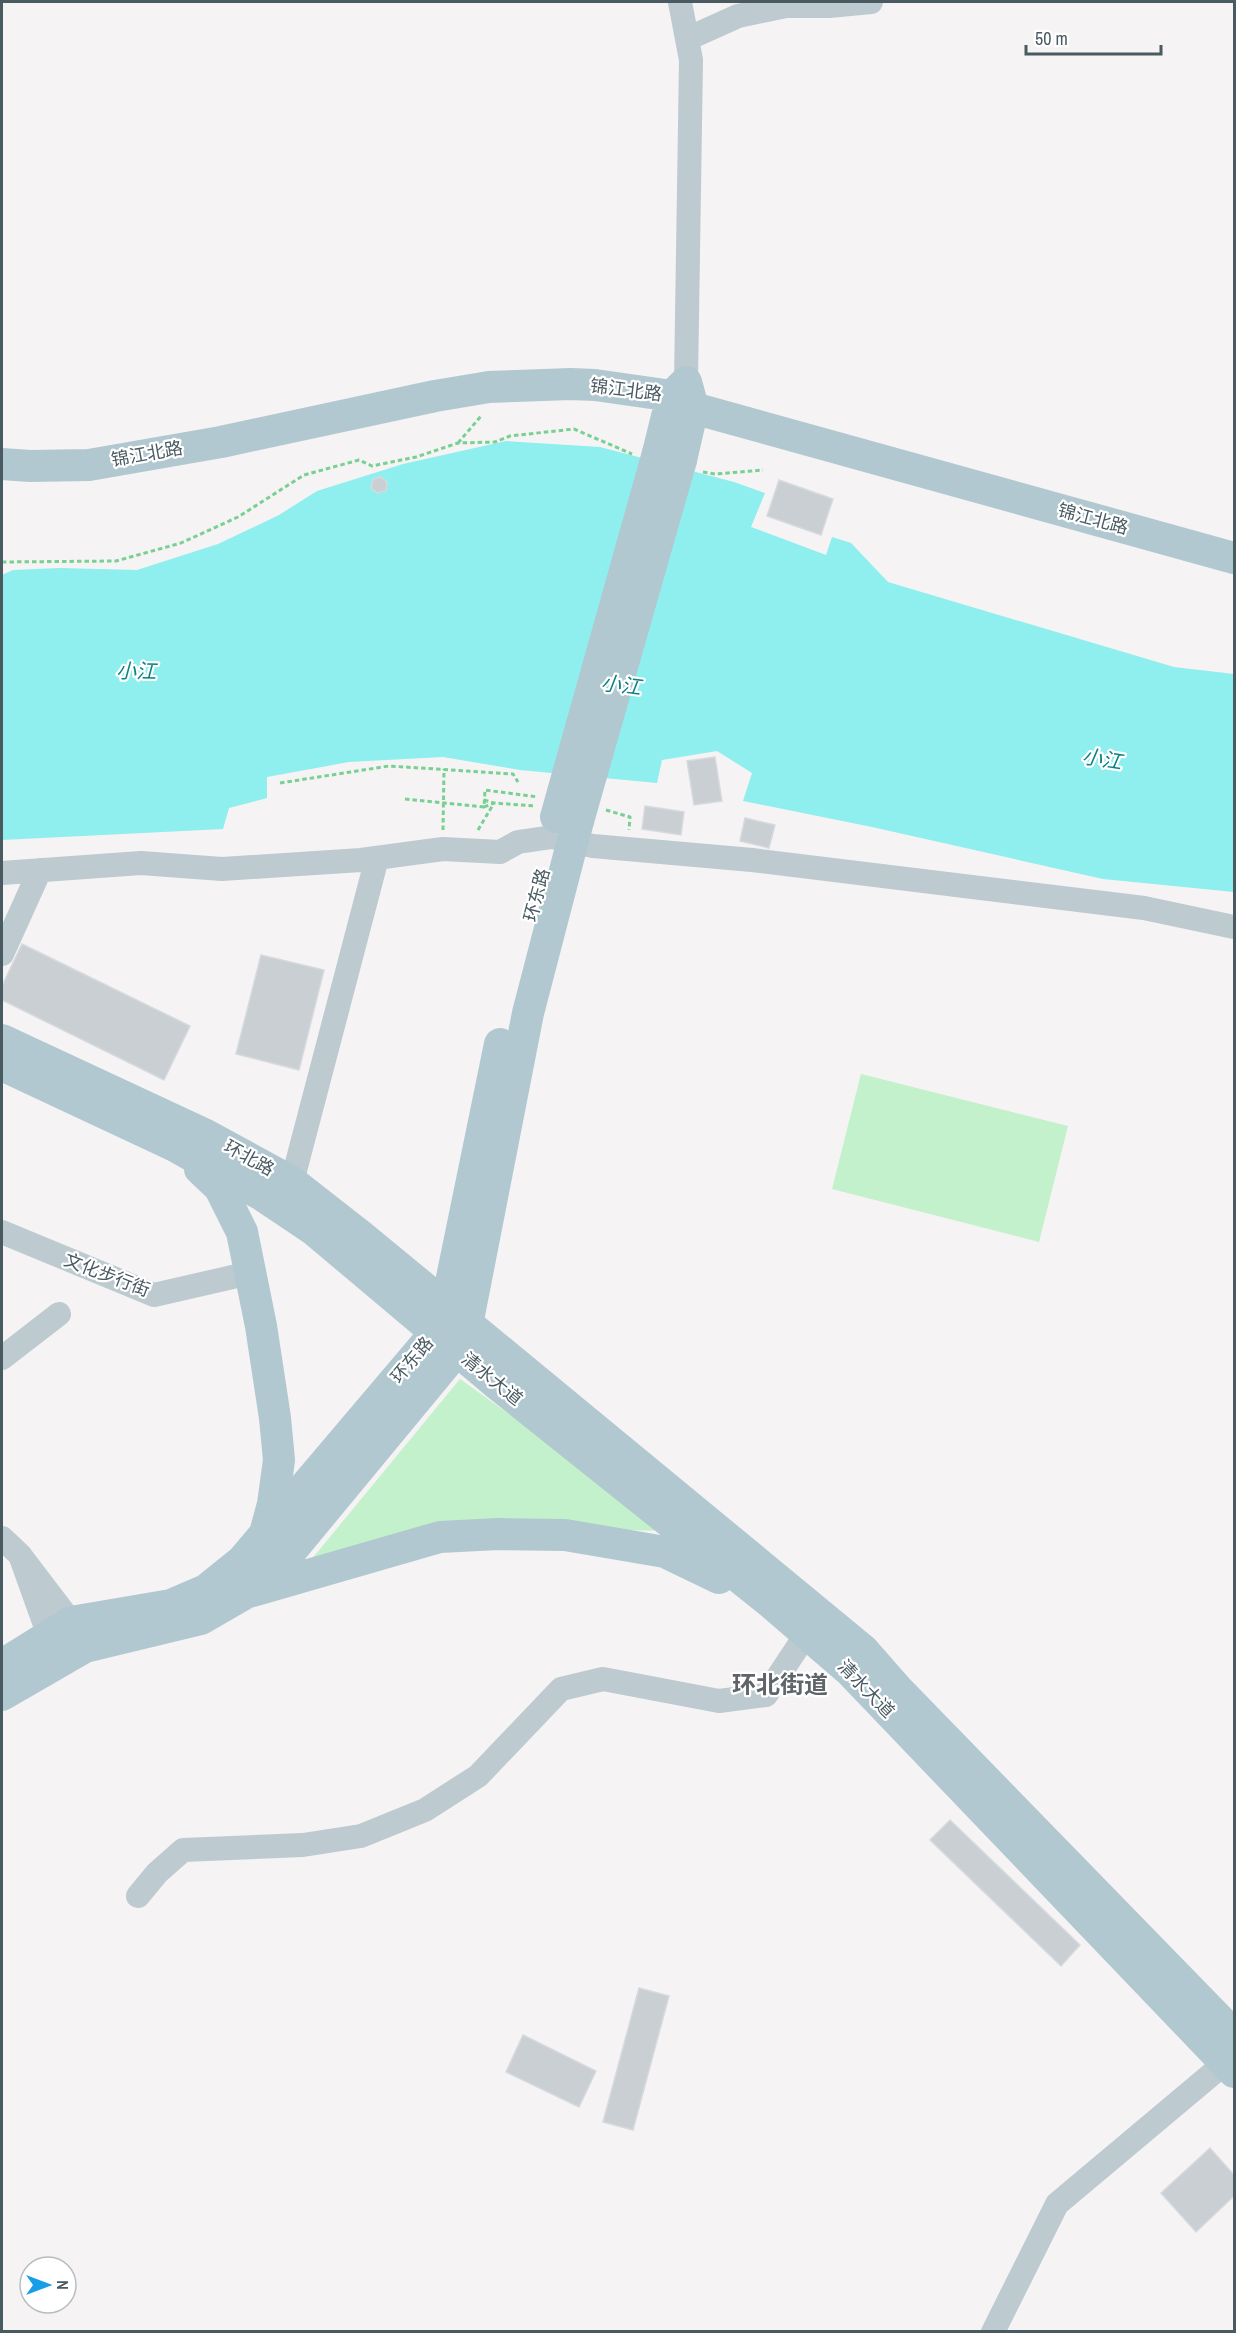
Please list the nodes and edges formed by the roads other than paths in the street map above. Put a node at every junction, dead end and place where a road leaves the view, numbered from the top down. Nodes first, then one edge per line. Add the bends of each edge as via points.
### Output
1 (680, 2) edge
2 (871, 2) edge
3 (687, 39) junction
4 (683, 395) junction
5 (2, 442) edge
6 (2, 464) edge
7 (1234, 536) edge
8 (1234, 558) edge
9 (562, 818) junction
10 (377, 858) junction
11 (40, 870) junction
12 (2, 873) edge
13 (1234, 927) edge
14 (2, 954) edge
15 (2, 1040) edge
16 (2, 1065) edge
17 (175, 1146) junction
18 (292, 1182) junction
19 (2, 1232) edge
20 (250, 1273) junction
21 (59, 1314) dead end
22 (451, 1328) junction
23 (2, 1358) edge
24 (265, 1534) junction
25 (2, 1538) edge
26 (246, 1593) junction
27 (770, 1602) junction
28 (807, 1633) junction
29 (67, 1641) junction
30 (2, 1665) edge
31 (2, 1695) edge
32 (138, 1896) dead end
33 (1231, 2057) edge
34 (993, 2331) edge

1 - 3 street
2 - 3 street via 786,6 738,16
3 - 4 street via 691,60
4 - 5 main road, 锦江北路 via 595,366 523,363 432,375 86,443
4 - 6 main road, 锦江北路 via 571,384 489,387 89,465
4 - 7 main road, 锦江北路 via 708,391
4 - 8 main road, 锦江北路
4 - 9 main road, bridge via 669,460
9 - 10 street via 500,852 455,849
9 - 13 street via 593,846 752,860 1144,908
9 - 22 main road via 528,1013
10 - 11 street via 222,869 141,863
10 - 18 street
11 - 12 street
11 - 14 street
15 - 18 main road, 环北路 via 206,1135
16 - 17 main road, 环北路
17 - 20 main road via 220,1188 242,1232
17 - 22 main road, 环北路 via 262,1195
18 - 22 main road, 环北路
19 - 20 street, 文化步行街 via 154,1295
20 - 24 main road via 279,1460
21 - 23 street
22 - 24 main road, 环东路
22 - 26 main road, 环东路 via 290,1552
22 - 27 main road, 清水大道
22 - 33 main road, 清水大道 via 863,1650
24 - 29 main road, 环东路 via 242,1561 207,1590
25 - 29 street via 21,1555
26 - 27 main road via 440,1537 565,1535 665,1552
26 - 29 main road, 环东路 via 201,1619
27 - 28 main road, 清水大道
28 - 32 street via 766,1695 719,1701 603,1679 561,1689 478,1776 425,1810 361,1836 303,1845 183,1850
28 - 33 main road, 清水大道 via 850,1671
29 - 30 main road, 环东路
29 - 31 main road, 环东路
33 - 34 street via 1057,2204

